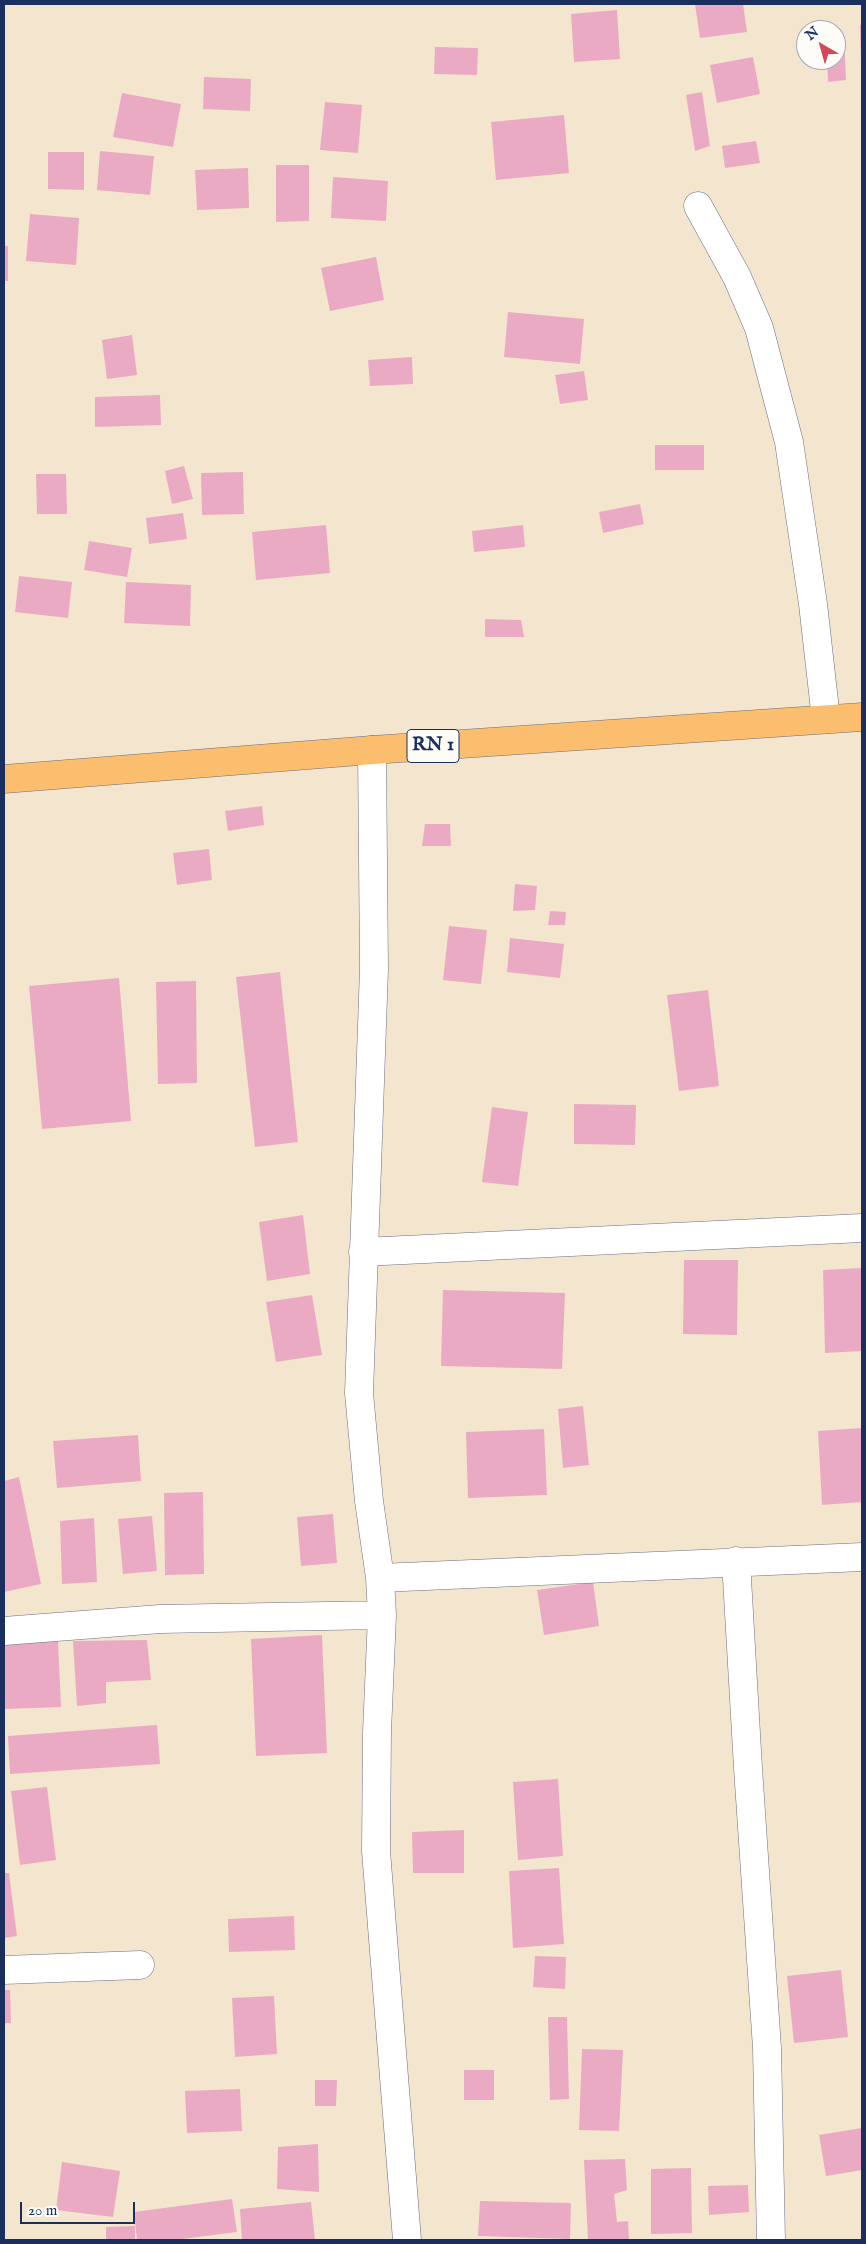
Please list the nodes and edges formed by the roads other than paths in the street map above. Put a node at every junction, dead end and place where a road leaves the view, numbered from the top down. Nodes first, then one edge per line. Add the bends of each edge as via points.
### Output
1 (698, 206) dead end
2 (862, 717) edge
3 (826, 719) junction
4 (372, 750) junction
5 (4, 780) edge
6 (862, 1228) edge
7 (363, 1252) junction
8 (862, 1557) edge
9 (736, 1561) junction
10 (380, 1578) junction
11 (382, 1615) junction
12 (4, 1630) edge
13 (140, 1965) dead end
14 (4, 1970) edge
15 (407, 2240) edge
16 (771, 2240) edge

1 - 3 street via 738,277 759,328 789,442
2 - 3 main road, RN 1
3 - 4 main road, RN 1
4 - 5 main road, RN 1
4 - 7 street via 374,969
6 - 7 street
7 - 10 street via 359,1393
8 - 9 street
9 - 10 street
9 - 16 street via 767,2048
10 - 11 street
11 - 12 street via 160,1619
11 - 15 street via 376,1851
13 - 14 street

